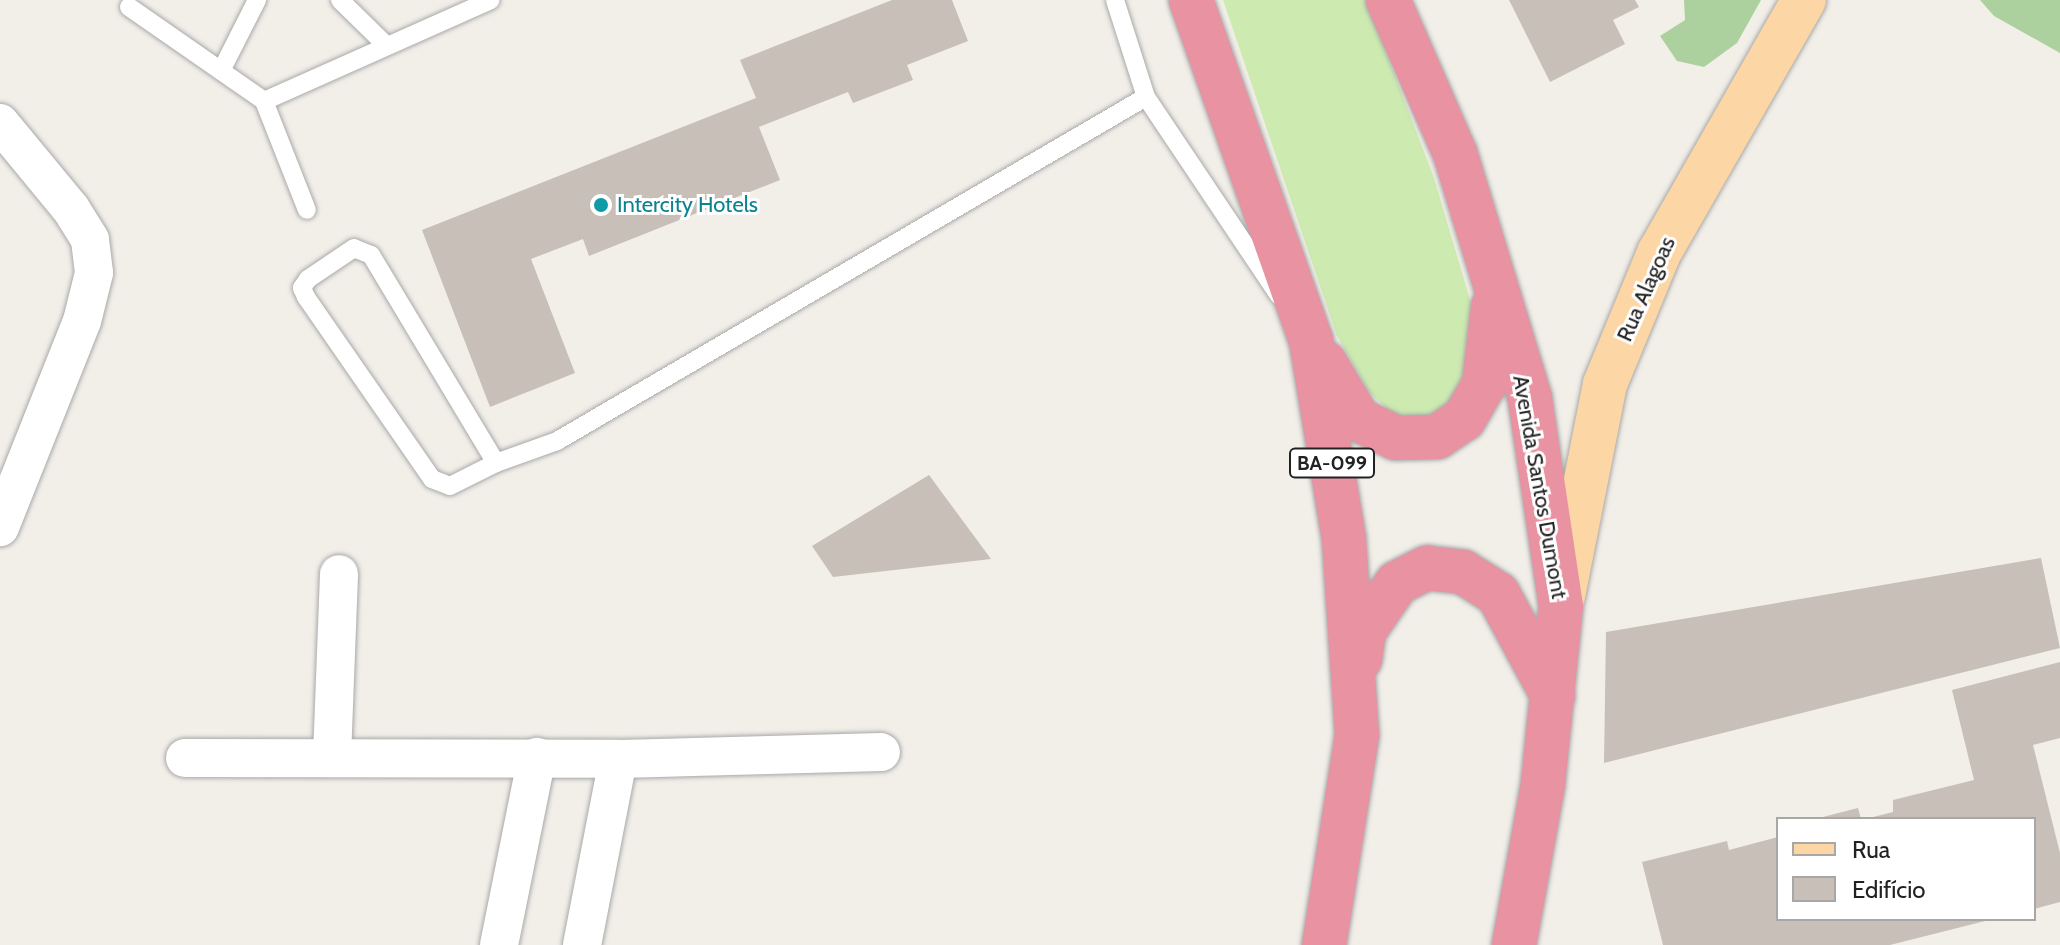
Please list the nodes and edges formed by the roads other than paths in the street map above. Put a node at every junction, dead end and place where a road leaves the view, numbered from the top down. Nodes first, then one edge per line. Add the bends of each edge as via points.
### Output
1 (257, 0) edge
2 (340, 0) edge
3 (491, 0) edge
4 (1115, 0) edge
5 (1191, 0) edge
6 (1388, 0) edge
7 (1804, 0) edge
8 (129, 7) dead end
9 (386, 45) junction
10 (221, 71) junction
11 (1146, 97) junction
12 (264, 101) junction
13 (0, 123) edge
14 (307, 210) dead end
15 (1491, 274) junction
16 (1311, 340) junction
17 (496, 463) junction
18 (0, 527) edge
19 (339, 574) dead end
20 (1561, 606) junction
21 (1553, 696) junction
22 (1357, 735) junction
23 (881, 752) dead end
24 (332, 757) junction
25 (537, 757) junction
26 (185, 758) dead end
27 (618, 759) junction
28 (499, 945) edge
29 (582, 945) edge
30 (1324, 945) edge
31 (1514, 945) edge

1 - 10 lane
2 - 9 lane
3 - 9 lane
4 - 11 lane
5 - 16 highway, BA-099
6 - 15 highway, Avenida Santos Dumont via 1455,153
7 - 20 main road, Rua Alagoas via 1659,253 1605,384
8 - 10 lane
9 - 12 lane
10 - 12 lane
11 - 16 lane
11 - 17 lane via 557,441
12 - 14 lane
13 - 18 street via 71,209 90,240 94,273 82,321
15 - 16 highway via 1492,330 1484,385 1464,419 1437,437 1396,438 1359,420
15 - 20 highway, Avenida Santos Dumont via 1530,399
16 - 22 highway, BA-099 via 1344,540
17 - 17 lane via 450,486 432,479 306,297 302,288 308,279 354,248 371,255
19 - 24 street
20 - 21 highway, Avenida Santos Dumont
21 - 22 highway via 1498,594 1463,572 1427,568 1397,583 1364,631
21 - 31 highway, Avenida Santos Dumont
22 - 30 highway, BA-099
23 - 27 street
24 - 25 street
24 - 26 street
25 - 27 street
25 - 28 street
27 - 29 street

